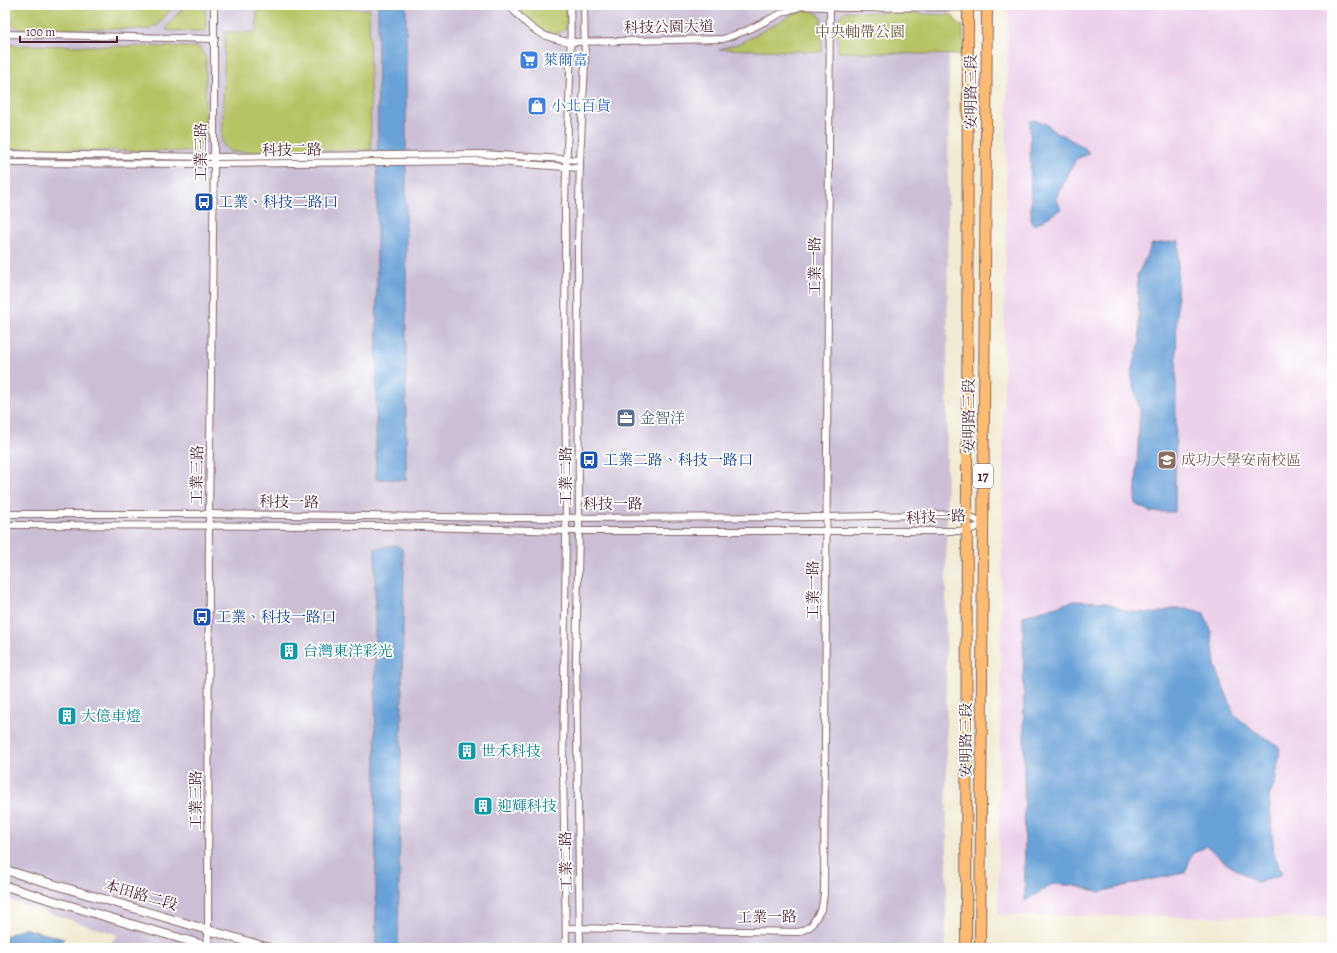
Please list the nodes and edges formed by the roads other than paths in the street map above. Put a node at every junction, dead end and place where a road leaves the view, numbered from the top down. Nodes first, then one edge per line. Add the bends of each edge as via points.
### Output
1 (214, 5) edge
2 (507, 5) edge
3 (512, 5) edge
4 (570, 5) edge
5 (584, 5) edge
6 (830, 6) edge
7 (968, 6) edge
8 (987, 7) edge
9 (520, 18) junction
10 (5, 34) edge
11 (214, 39) junction
12 (572, 42) junction
13 (585, 42) junction
14 (5, 154) edge
15 (214, 157) junction
16 (566, 159) junction
17 (580, 160) junction
18 (5, 163) edge
19 (214, 164) junction
20 (566, 166) junction
21 (580, 168) junction
22 (5, 514) edge
23 (209, 514) junction
24 (967, 514) junction
25 (579, 517) junction
26 (827, 517) junction
27 (565, 518) junction
28 (983, 524) junction
29 (5, 525) edge
30 (210, 526) junction
31 (566, 531) junction
32 (579, 531) junction
33 (967, 531) junction
34 (826, 532) junction
35 (5, 870) edge
36 (5, 886) edge
37 (566, 928) junction
38 (580, 928) junction
39 (208, 930) junction
40 (210, 948) edge
41 (269, 948) edge
42 (566, 948) edge
43 (580, 948) edge
44 (966, 948) edge
45 (980, 948) edge

1 - 11 street, 工業三路
2 - 9 street, 科技公園大道
3 - 9 street, 科技公園大道
4 - 12 street, 工業二路
5 - 13 street, 工業二路
6 - 7 street, 科技公園大道
6 - 13 street, 科技公園大道 via 794,8 723,39
6 - 26 street, 工業一路
7 - 8 street, 科技公園大道
7 - 24 main road, 安明路三段 / 17
8 - 28 main road, 安明路三段 / 17
9 - 12 street, 科技公園大道 via 541,35
10 - 11 street
11 - 15 street, 工業三路
12 - 13 street, 科技公園大道
12 - 16 street, 工業二路
13 - 17 street, 工業二路
14 - 15 street, 科技二路
15 - 16 street, 科技二路 via 482,154
15 - 19 street, 工業三路
16 - 17 street, 科技二路
16 - 20 street, 工業二路
17 - 21 street, 工業二路
18 - 19 street, 科技二路
19 - 20 street, 科技二路 via 482,161
19 - 23 street, 工業三路
20 - 21 street, 科技二路
20 - 27 street, 工業二路
21 - 25 street, 工業二路
22 - 23 street, 科技一路
23 - 27 street, 科技一路
23 - 30 street, 工業三路
24 - 26 street, 科技一路
24 - 28 street, 科技一路
24 - 33 main road, 安明路三段 / 17
25 - 26 street, 科技一路
25 - 27 street, 科技一路
25 - 32 street, 工業二路
26 - 34 street, 工業一路
27 - 31 street, 工業二路
28 - 33 street, 科技一路
28 - 45 main road, 安明路三段 / 17
29 - 30 street, 科技一路
30 - 31 street, 科技一路 via 388,526
30 - 39 street, 工業三路
31 - 32 street, 科技一路
31 - 37 street, 工業二路 via 563,765
32 - 34 street, 科技一路
32 - 38 street, 工業二路 via 576,659
33 - 34 street, 科技一路
33 - 44 main road, 安明路三段 / 17
34 - 38 street, 工業一路 via 824,886 822,908 811,926 799,932
35 - 39 street, 本田路二段
36 - 40 street, 本田路二段
37 - 38 street, 工業一路
37 - 42 street, 工業二路
38 - 43 street, 工業二路
39 - 40 street, 工業三路
39 - 41 street, 本田路二段

